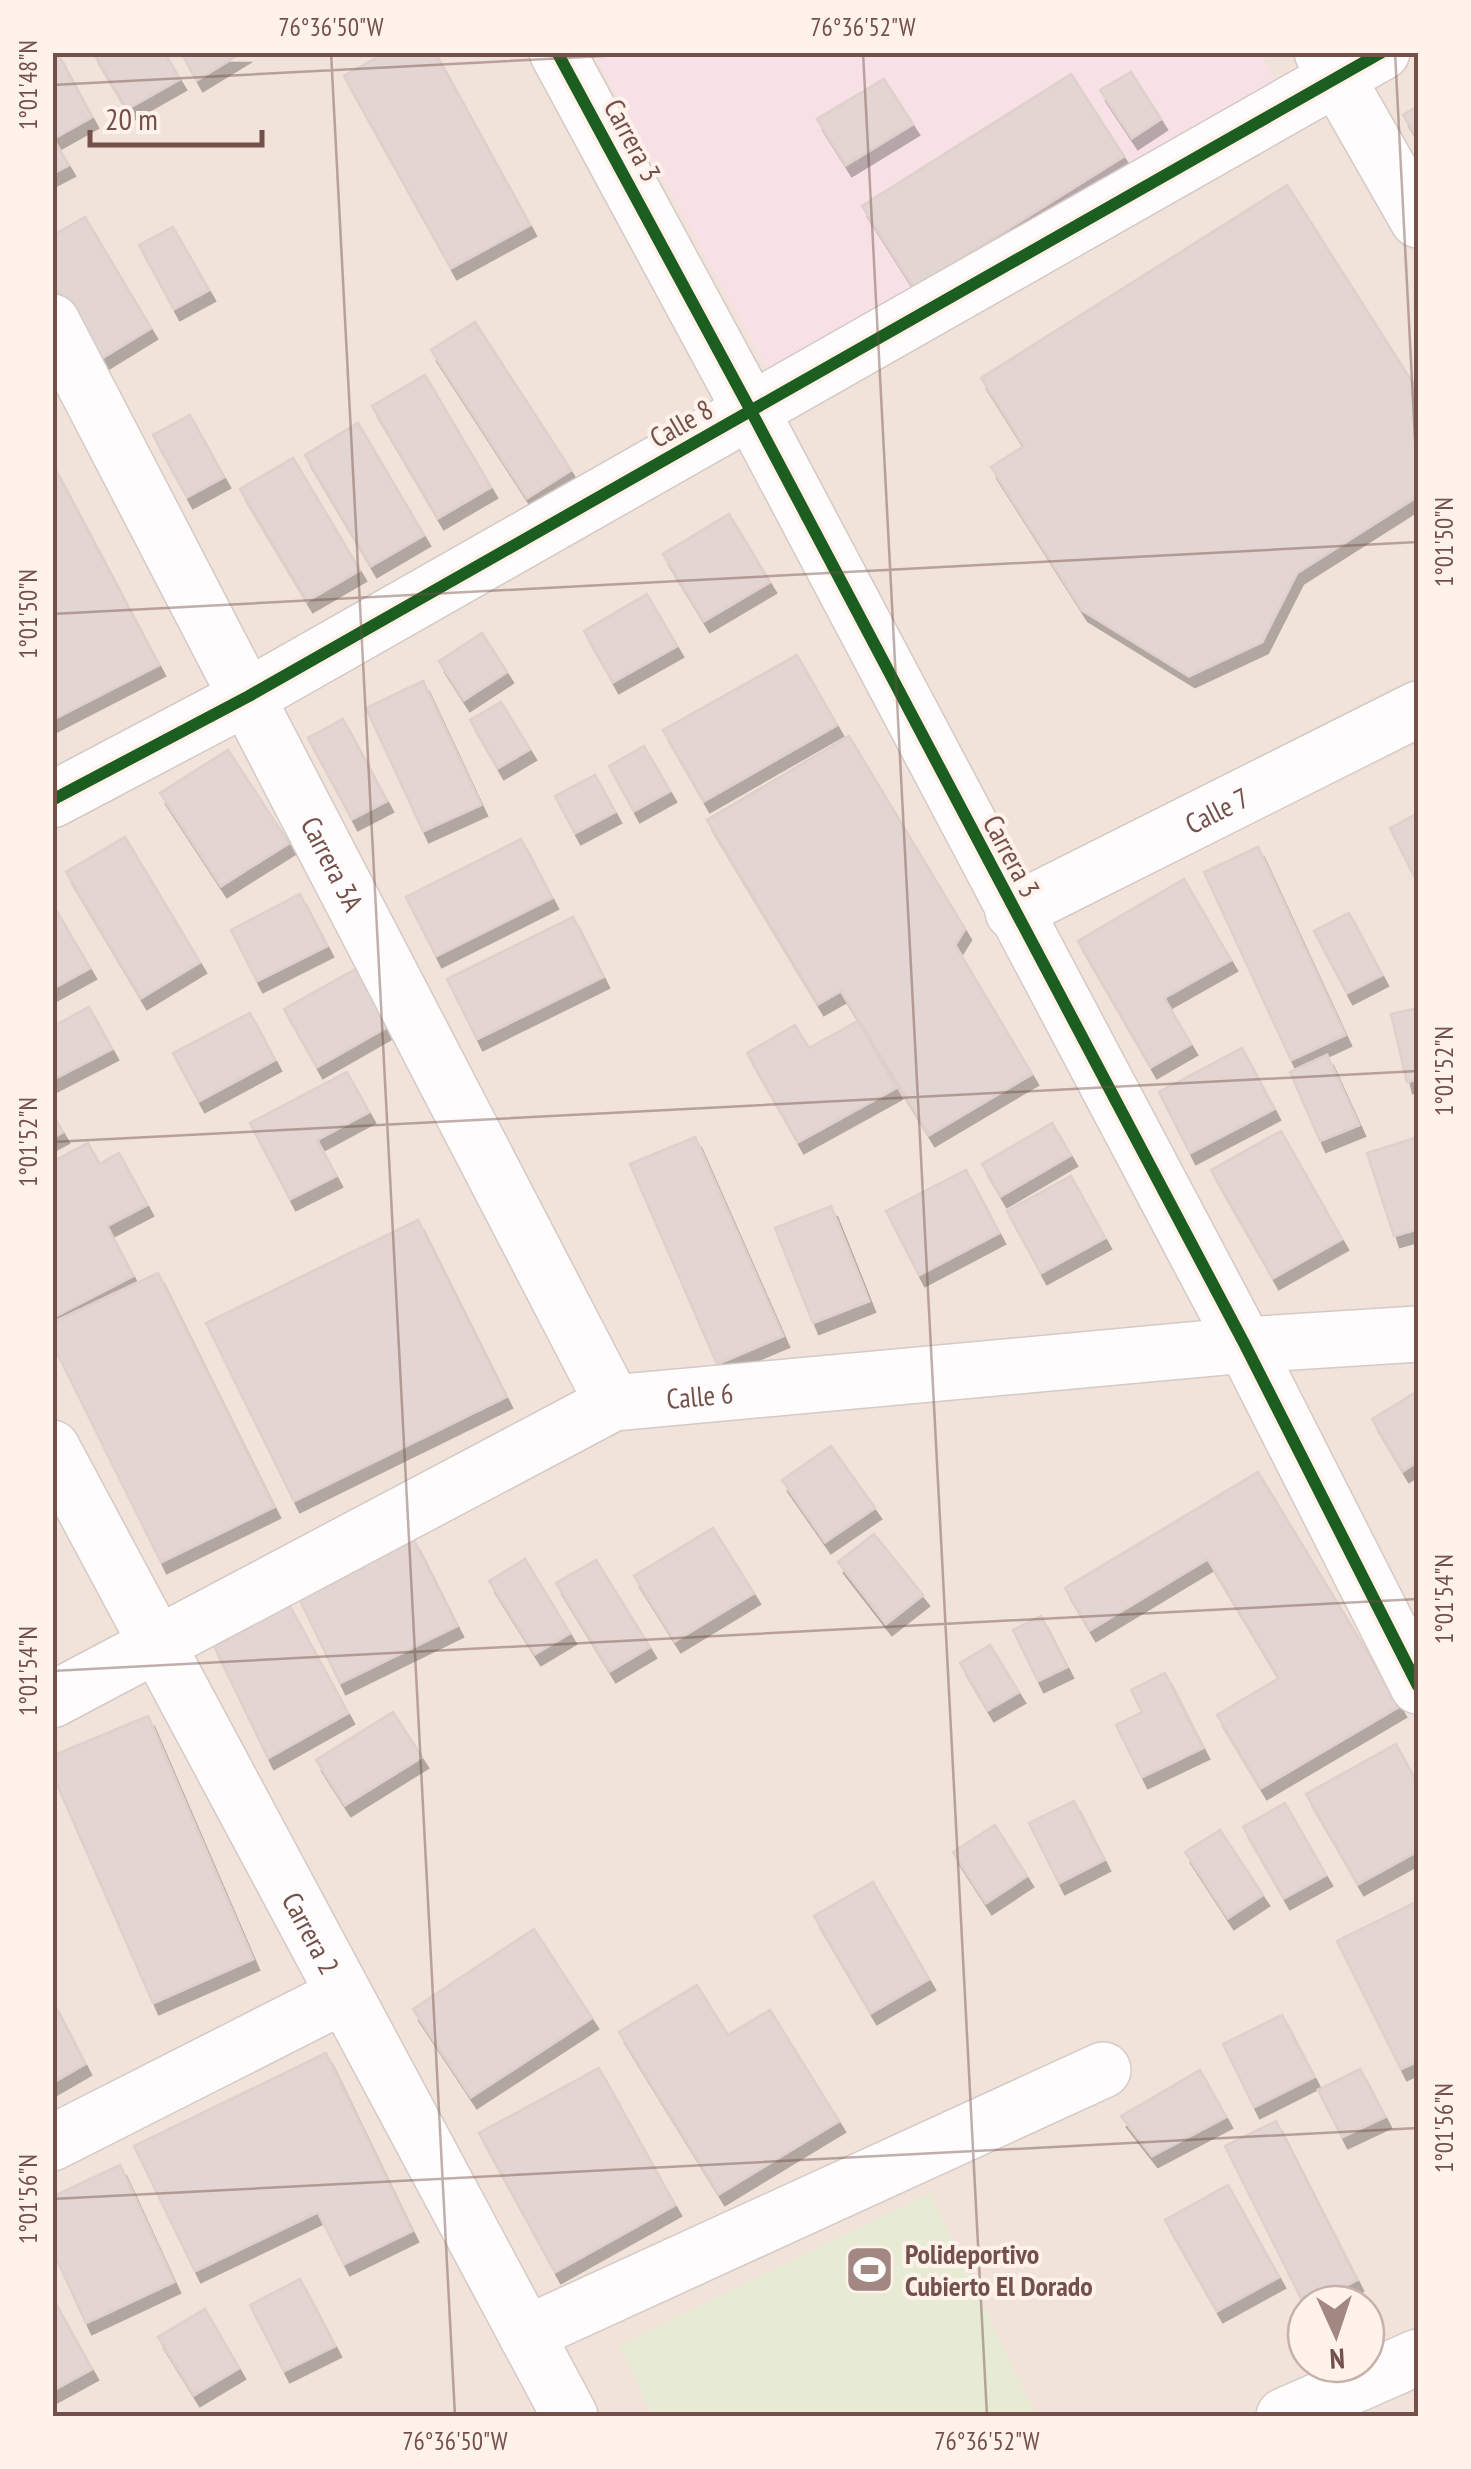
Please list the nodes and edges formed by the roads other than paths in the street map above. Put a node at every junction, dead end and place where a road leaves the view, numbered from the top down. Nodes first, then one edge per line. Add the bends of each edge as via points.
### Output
1 (557, 52) edge
2 (1347, 61) edge
3 (1418, 220) edge
4 (52, 322) edge
5 (752, 411) junction
6 (249, 696) junction
7 (1418, 709) edge
8 (52, 800) edge
9 (1013, 912) junction
10 (1418, 1334) edge
11 (1244, 1345) junction
12 (613, 1403) junction
13 (52, 1448) edge
14 (155, 1644) junction
15 (1418, 1686) edge
16 (52, 1700) edge
17 (344, 1996) junction
18 (1102, 2070) dead end
19 (52, 2143) edge
20 (526, 2334) junction
21 (1418, 2358) edge
22 (570, 2416) edge
23 (1284, 2416) edge

1 - 5 street, Carrera 3
2 - 3 street
2 - 5 street, Calle 8
4 - 6 street, Carrera 3A
5 - 6 street, Calle 8
5 - 9 street, Carrera 3
6 - 8 street, Calle 8
6 - 12 street, Carrera 3A
7 - 9 street, Calle 7
9 - 11 street, Carrera 3
10 - 11 street, Calle 6
11 - 12 street, Calle 6
11 - 15 street, Carrera 3
12 - 14 street, Calle 6
13 - 14 street, Carrera 2
14 - 16 street, Calle 6
14 - 17 street, Carrera 2
17 - 19 street
17 - 20 street, Carrera 2
18 - 20 street
20 - 22 street, Carrera 2
21 - 23 street

